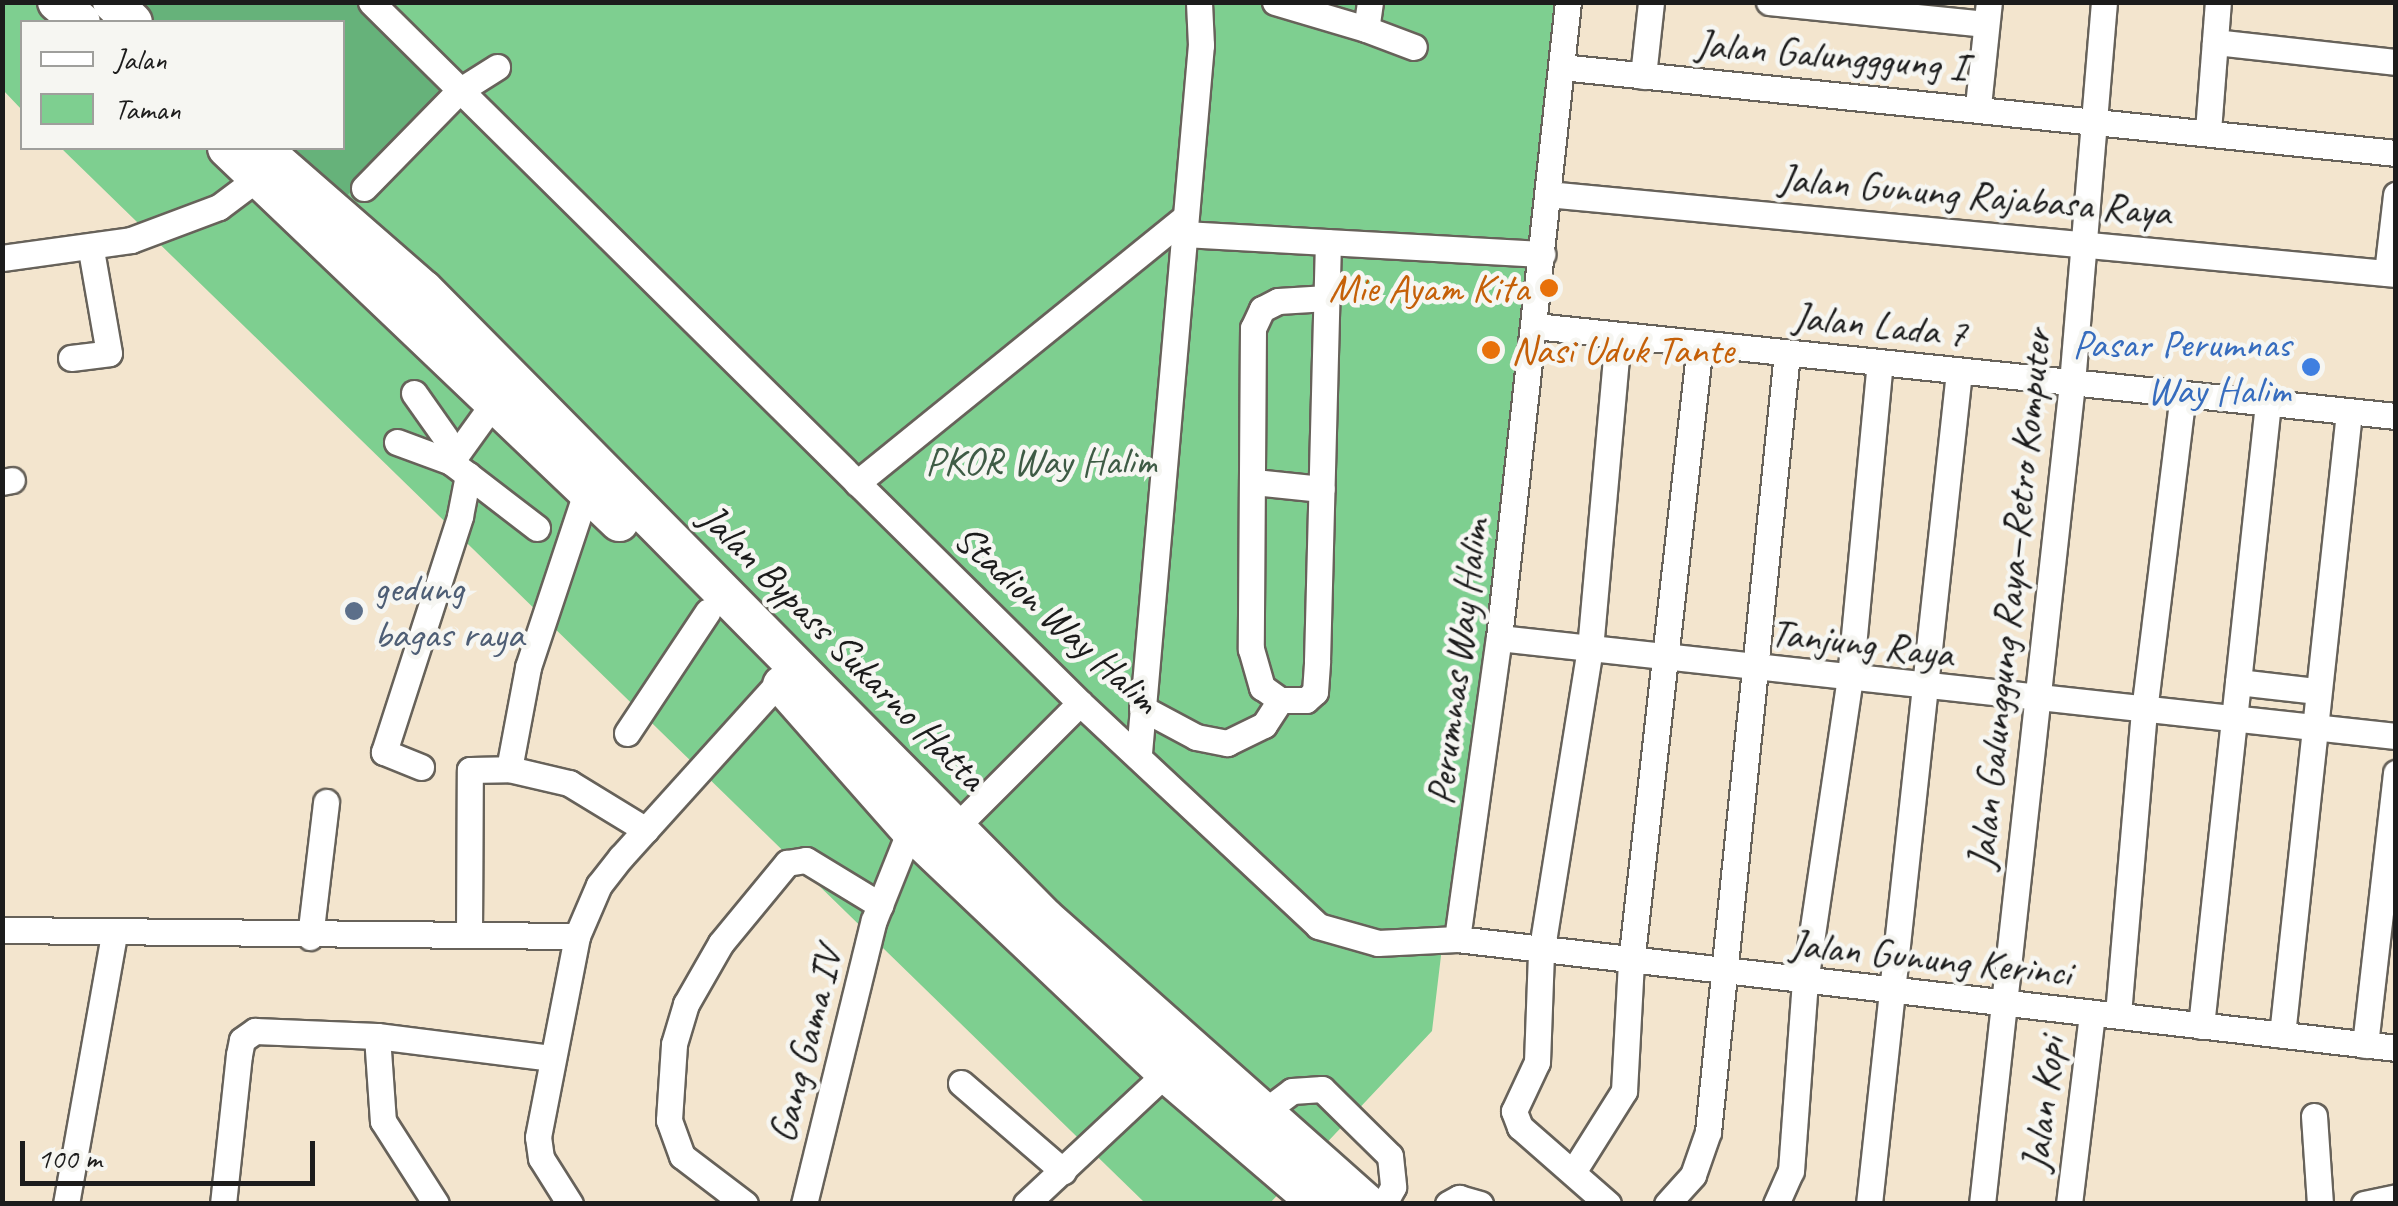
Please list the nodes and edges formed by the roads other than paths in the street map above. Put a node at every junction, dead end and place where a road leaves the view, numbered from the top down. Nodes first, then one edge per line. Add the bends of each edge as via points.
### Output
1 (57, 2) edge
2 (112, 2) edge
3 (371, 2) edge
4 (1199, 2) edge
5 (1214, 2) edge
6 (1275, 2) edge
7 (1370, 2) edge
8 (1568, 2) edge
9 (1650, 2) edge
10 (1769, 2) edge
11 (2104, 2) edge
12 (2218, 2) edge
13 (1987, 13) edge
14 (79, 20) edge
15 (131, 20) edge
16 (1366, 28) junction
17 (2215, 42) junction
18 (1201, 46) junction
19 (1414, 47) dead end
20 (2396, 62) edge
21 (497, 67) dead end
22 (1561, 68) junction
23 (1643, 76) junction
24 (460, 91) junction
25 (1978, 106) junction
26 (2094, 119) junction
27 (2208, 131) junction
28 (231, 150) edge
29 (2396, 153) edge
30 (260, 162) edge
31 (364, 188) dead end
32 (1547, 194) junction
33 (2396, 195) edge
34 (1184, 225) junction
35 (2082, 241) junction
36 (1328, 242) junction
37 (91, 250) junction
38 (1542, 254) junction
39 (2, 258) edge
40 (2391, 273) edge
41 (1327, 298) junction
42 (1535, 326) junction
43 (1618, 336) junction
44 (1700, 344) junction
45 (1787, 354) junction
46 (71, 358) dead end
47 (1880, 363) junction
48 (1959, 372) junction
49 (2072, 383) junction
50 (414, 393) dead end
51 (2183, 395) junction
52 (495, 401) junction
53 (2268, 403) junction
54 (2349, 412) junction
55 (2396, 416) edge
56 (398, 442) dead end
57 (449, 457) junction
58 (1254, 482) junction
59 (858, 483) junction
60 (1322, 488) junction
61 (587, 490) junction
62 (536, 528) dead end
63 (708, 611) junction
64 (1499, 638) junction
65 (1590, 649) junction
66 (1668, 657) junction
67 (1759, 668) junction
68 (1850, 678) junction
69 (779, 682) junction
70 (2238, 682) junction
71 (1924, 688) junction
72 (2317, 692) junction
73 (1280, 700) junction
74 (2039, 702) junction
75 (1080, 703) junction
76 (1142, 708) junction
77 (2144, 711) junction
78 (2234, 720) junction
79 (2313, 728) junction
80 (627, 732) dead end
81 (2396, 736) edge
82 (1139, 752) junction
83 (421, 767) dead end
84 (509, 769) junction
85 (2396, 772) edge
86 (326, 802) dead end
87 (957, 826) junction
88 (646, 830) junction
89 (910, 830) junction
90 (880, 905) junction
91 (2, 930) edge
92 (114, 935) junction
93 (469, 935) junction
94 (577, 936) junction
95 (310, 937) junction
96 (1458, 939) junction
97 (1541, 954) junction
98 (1631, 963) junction
99 (1720, 970) junction
100 (1805, 982) junction
101 (1892, 990) junction
102 (2001, 999) junction
103 (2092, 1014) junction
104 (2118, 1014) junction
105 (2201, 1026) junction
106 (2282, 1035) junction
107 (377, 1036) junction
108 (2366, 1046) junction
109 (2396, 1048) edge
110 (550, 1058) junction
111 (1166, 1072) junction
112 (962, 1083) dead end
113 (1264, 1112) junction
114 (2314, 1116) dead end
115 (1063, 1170) junction
116 (1573, 1172) junction
117 (66, 1204) edge
118 (223, 1204) edge
119 (436, 1204) edge
120 (570, 1204) edge
121 (744, 1204) edge
122 (804, 1204) edge
123 (1026, 1204) edge
124 (1319, 1204) edge
125 (1368, 1204) edge
126 (1384, 1204) edge
127 (1448, 1204) edge
128 (1480, 1204) edge
129 (1608, 1204) edge
130 (1667, 1204) edge
131 (1776, 1204) edge
132 (1869, 1204) edge
133 (1982, 1204) edge
134 (2069, 1204) edge
135 (2320, 1204) edge

1 - 14 highway
2 - 15 highway
3 - 24 street, Stadion Way Halim
4 - 18 street, Stadion Way Halim
5 - 18 street, Stadion Way Halim
6 - 16 street
7 - 16 street
8 - 22 street, Perumnas Way Halim
9 - 23 street
10 - 13 street
11 - 26 street, Jalan Galunggung Raya—Retro Komputer
12 - 17 street
13 - 25 street
16 - 19 street
17 - 20 street
17 - 27 street
18 - 34 street, Stadion Way Halim
21 - 24 street
22 - 23 street, Jalan Galungggung I
22 - 32 street, Perumnas Way Halim
23 - 25 street, Jalan Galungggung I
24 - 31 street
24 - 59 street, Stadion Way Halim
25 - 26 street, Jalan Galungggung I
26 - 27 street, Jalan Galungggung I
26 - 35 street, Jalan Galunggung Raya—Retro Komputer
27 - 29 street, Jalan Galungggung I
28 - 30 highway, Jalan Bypass Sukarno Hatta
30 - 37 street via 190,221
30 - 52 highway, Jalan Bypass Sukarno Hatta
30 - 87 highway, Jalan Bypass Sukarno Hatta via 424,290
32 - 35 street, Jalan Gunung Rajabasa Raya
32 - 38 street, Perumnas Way Halim
33 - 40 street
34 - 36 street
34 - 59 street
34 - 76 street, Stadion Way Halim
35 - 40 street, Jalan Gunung Rajabasa Raya
35 - 49 street, Jalan Galunggung Raya—Retro Komputer
36 - 38 street
36 - 41 street
37 - 39 street
37 - 46 street via 110,347 104,356
38 - 42 street, Perumnas Way Halim
41 - 58 street via 1278,301 1262,309 1252,328
41 - 60 street
42 - 43 street, Jalan Lada 7
42 - 64 street, Perumnas Way Halim
43 - 44 street, Jalan Lada 7
43 - 65 street
44 - 45 street, Jalan Lada 7
44 - 66 street
45 - 47 street, Jalan Lada 7
45 - 67 street
47 - 48 street, Jalan Lada 7
47 - 68 street
48 - 49 street, Jalan Lada 7
48 - 71 street
49 - 51 street, Jalan Lada 7
49 - 74 street, Jalan Galunggung Raya—Retro Komputer
50 - 57 street
51 - 53 street, Jalan Lada 7
51 - 77 street
52 - 57 street
52 - 61 highway, Jalan Bypass Sukarno Hatta
53 - 54 street, Jalan Lada 7
53 - 70 street
54 - 55 street, Jalan Lada 7
54 - 72 street
56 - 57 street
57 - 62 street
57 - 83 street via 426,630 384,752
58 - 60 street
58 - 73 street via 1251,649 1262,687
59 - 75 street, Stadion Way Halim
60 - 73 street via 1315,692 1306,700
61 - 63 highway, Jalan Bypass Sukarno Hatta
61 - 84 street via 528,668
63 - 69 highway, Jalan Bypass Sukarno Hatta
63 - 80 street
64 - 65 street, Tanjung Raya
64 - 96 street, Perumnas Way Halim
65 - 66 street, Tanjung Raya
65 - 97 street
66 - 67 street, Tanjung Raya
66 - 98 street
67 - 68 street, Tanjung Raya
67 - 99 street
68 - 71 street, Tanjung Raya
68 - 100 street
69 - 88 street
69 - 89 highway, Jalan Bypass Sukarno Hatta
70 - 72 street
70 - 78 street
71 - 74 street, Tanjung Raya
71 - 101 street
72 - 79 street
73 - 76 street via 1264,725 1227,743 1196,737
74 - 77 street, Tanjung Raya
74 - 102 street, Jalan Galunggung Raya—Retro Komputer
75 - 82 street, Stadion Way Halim
75 - 87 street
76 - 82 street, Stadion Way Halim
77 - 78 street, Tanjung Raya
77 - 104 street
78 - 79 street, Tanjung Raya
78 - 105 street
79 - 81 street, Tanjung Raya
79 - 106 street
82 - 96 street via 1318,926 1378,943
84 - 88 street via 570,783
84 - 93 street via 477,767 466,775
85 - 108 street
86 - 95 street
87 - 113 highway, Jalan Bypass Sukarno Hatta via 1045,918
88 - 94 street via 599,885
89 - 90 street, Gang Gama IV
89 - 111 highway, Jalan Bypass Sukarno Hatta
90 - 121 street, Gang Gama IV via 806,860 786,863 721,944 686,1004 674,1044 669,1120 682,1156
90 - 122 street, Gang Gama IV
91 - 92 street
92 - 95 street
92 - 117 street
93 - 94 street
93 - 95 street
94 - 110 street
96 - 97 street, Jalan Gunung Kerinci
97 - 98 street, Jalan Gunung Kerinci
97 - 116 street via 1538,1062 1514,1111 1520,1128
98 - 99 street, Jalan Gunung Kerinci
98 - 116 street via 1621,1105
99 - 100 street, Jalan Gunung Kerinci
99 - 130 street via 1705,1150
100 - 101 street, Jalan Gunung Kerinci
100 - 131 street via 1791,1170
101 - 102 street, Jalan Gunung Kerinci
101 - 132 street
102 - 103 street, Jalan Gunung Kerinci
102 - 133 street, Jalan Galunggung Raya—Retro Komputer
103 - 104 street, Jalan Gunung Kerinci
103 - 134 street, Jalan Kopi
104 - 105 street, Jalan Gunung Kerinci
105 - 106 street, Jalan Gunung Kerinci
106 - 108 street, Jalan Gunung Kerinci
107 - 110 street
107 - 118 street via 255,1031 242,1040
107 - 119 street via 383,1121
108 - 109 street, Jalan Gunung Kerinci
110 - 120 street via 538,1148
111 - 115 street
111 - 124 highway, Jalan Bypass Sukarno Hatta
112 - 115 street
113 - 125 highway, Jalan Bypass Sukarno Hatta
113 - 126 street via 1292,1091 1322,1089 1390,1156 1393,1187
114 - 135 street
115 - 123 street
116 - 129 street
127 - 128 street via 1466,1198

